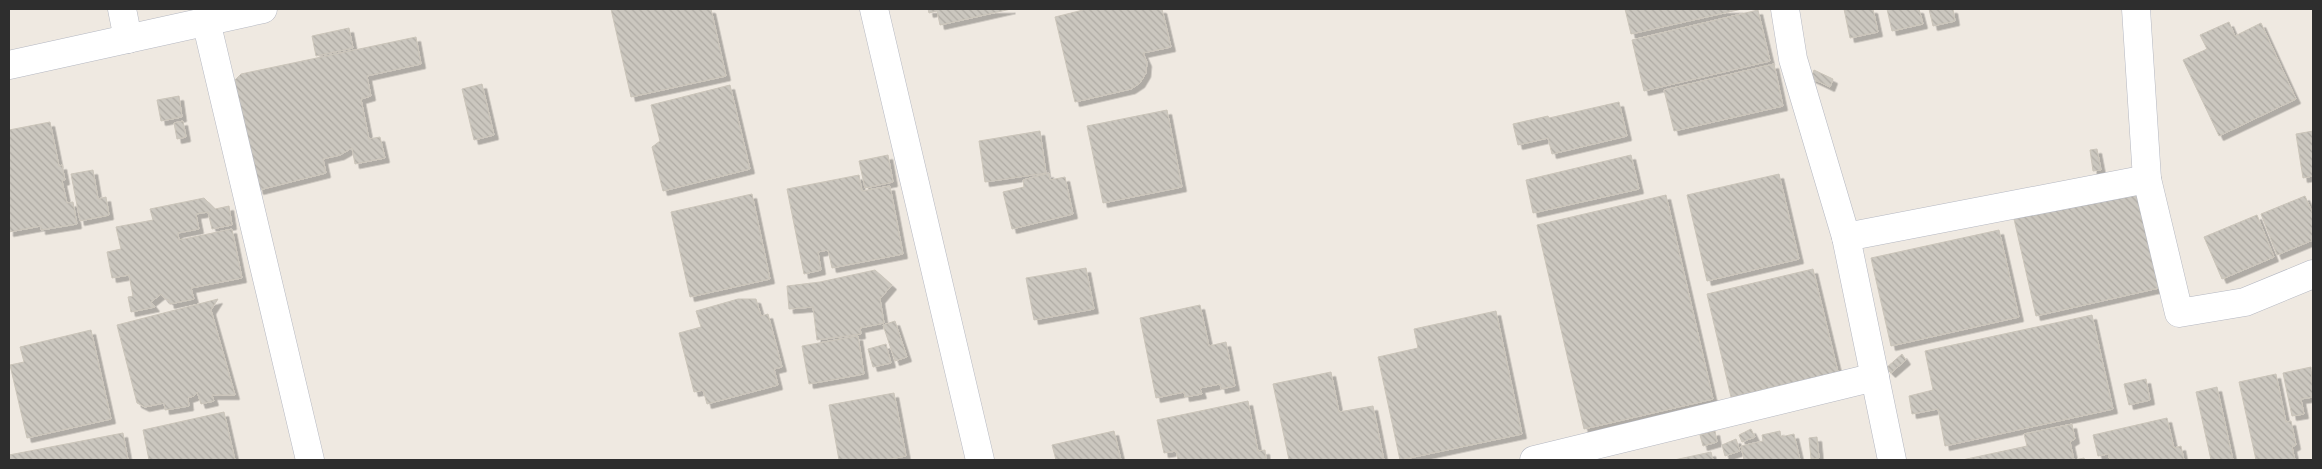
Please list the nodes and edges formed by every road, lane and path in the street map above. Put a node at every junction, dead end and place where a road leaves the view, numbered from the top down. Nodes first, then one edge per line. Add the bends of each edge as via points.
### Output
1 (122, 9) edge
2 (263, 9) edge
3 (874, 9) edge
4 (1785, 9) edge
5 (2136, 9) edge
6 (206, 21) junction
7 (128, 39) junction
8 (9, 65) edge
9 (2147, 179) junction
10 (1846, 237) junction
11 (2313, 274) edge
12 (1875, 377) junction
13 (310, 460) edge
14 (980, 460) edge
15 (1534, 460) edge
16 (1892, 460) edge

1 - 7 street
2 - 6 street
3 - 14 street
4 - 10 street via 1793,59
5 - 9 street
6 - 7 street
6 - 13 street
7 - 8 street
9 - 10 street
9 - 11 street via 2179,313 2245,302
10 - 12 street
12 - 15 street
12 - 16 street

